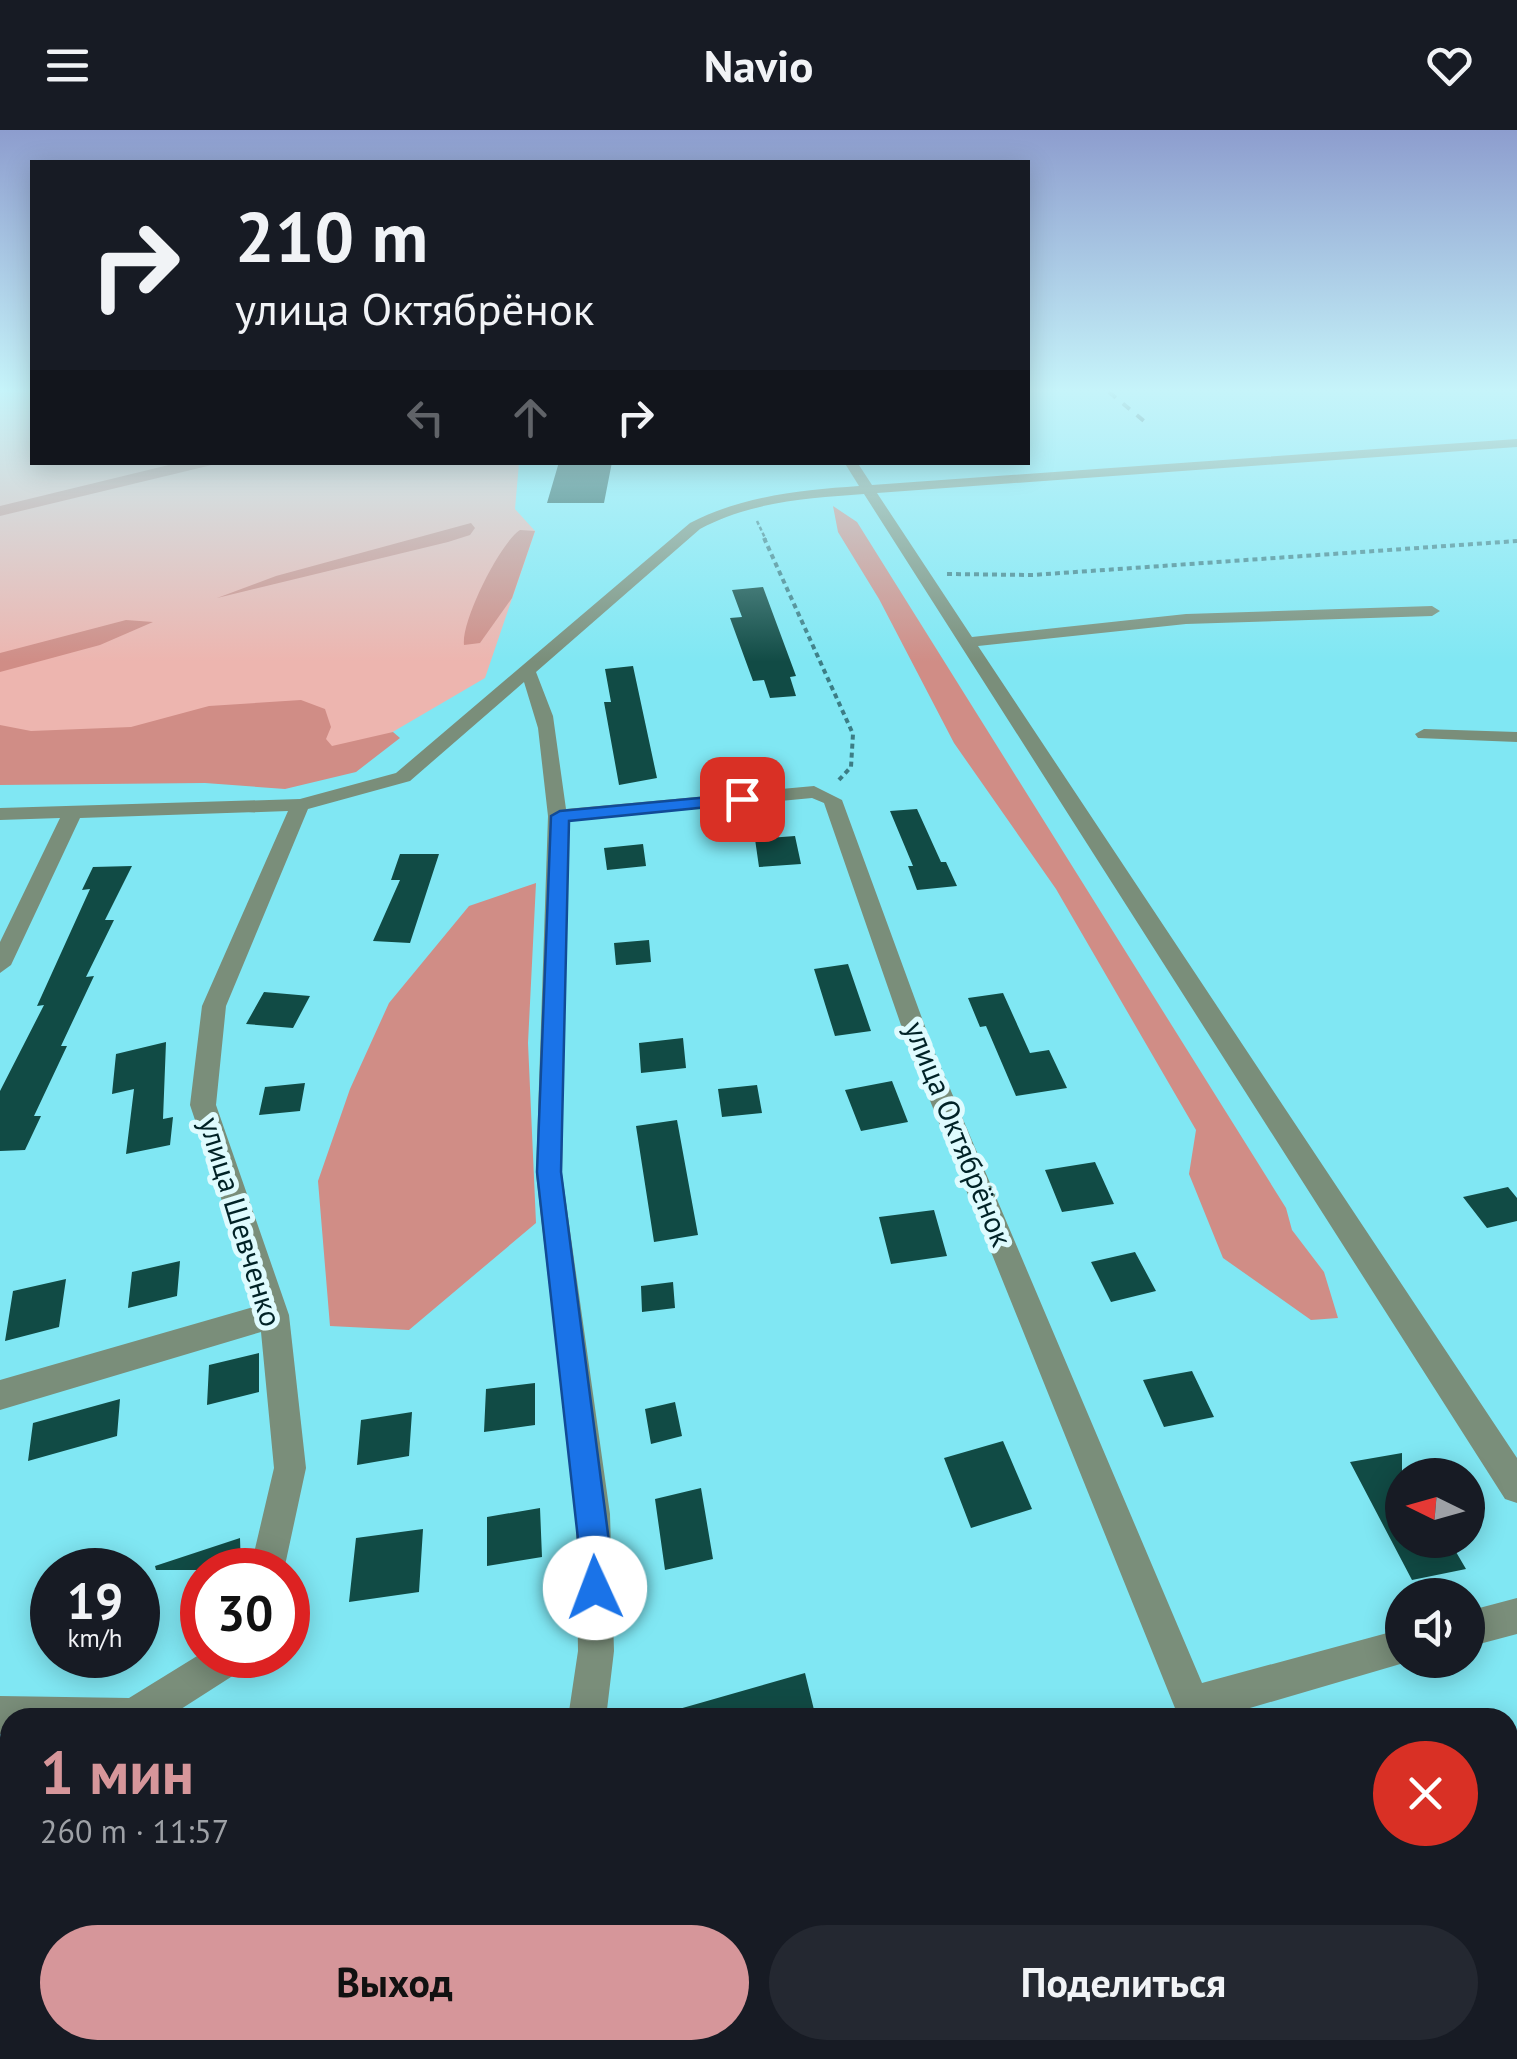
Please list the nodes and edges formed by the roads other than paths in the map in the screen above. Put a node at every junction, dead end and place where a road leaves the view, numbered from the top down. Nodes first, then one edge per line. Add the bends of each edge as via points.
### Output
1 (863, 482) edge
2 (976, 482) edge
3 (868, 490) junction
4 (1432, 611) dead end
5 (968, 642) junction
6 (526, 671) junction
7 (1424, 734) dead end
8 (1517, 737) edge
9 (73, 812) junction
10 (0, 814) edge
11 (295, 816) junction
12 (560, 816) junction
13 (0, 966) edge
14 (274, 1315) junction
15 (0, 1395) edge
16 (1517, 1487) edge
17 (272, 1548) edge
18 (1517, 1616) edge
19 (1485, 1625) edge
20 (1385, 1652) edge
21 (195, 1678) edge
22 (147, 1708) edge
23 (588, 1708) edge
24 (1194, 1708) edge
25 (1205, 1708) edge

1 - 3 street
2 - 3 street
3 - 5 street
3 - 6 street via 725,510 695,526
4 - 5 street via 1186,620
5 - 16 street
6 - 11 street via 403,777
6 - 12 street via 539,692
7 - 8 street
9 - 10 street
9 - 11 street
9 - 13 street
11 - 14 street, улица Шевченко via 214,1006 204,1105
12 - 23 street via 549,1172 596,1557
12 - 24 street, улица Октябрёнок via 814,792 832,800 922,1051
14 - 15 street
14 - 17 street, улица Шевченко via 290,1468
18 - 19 street
20 - 25 street
21 - 22 street

